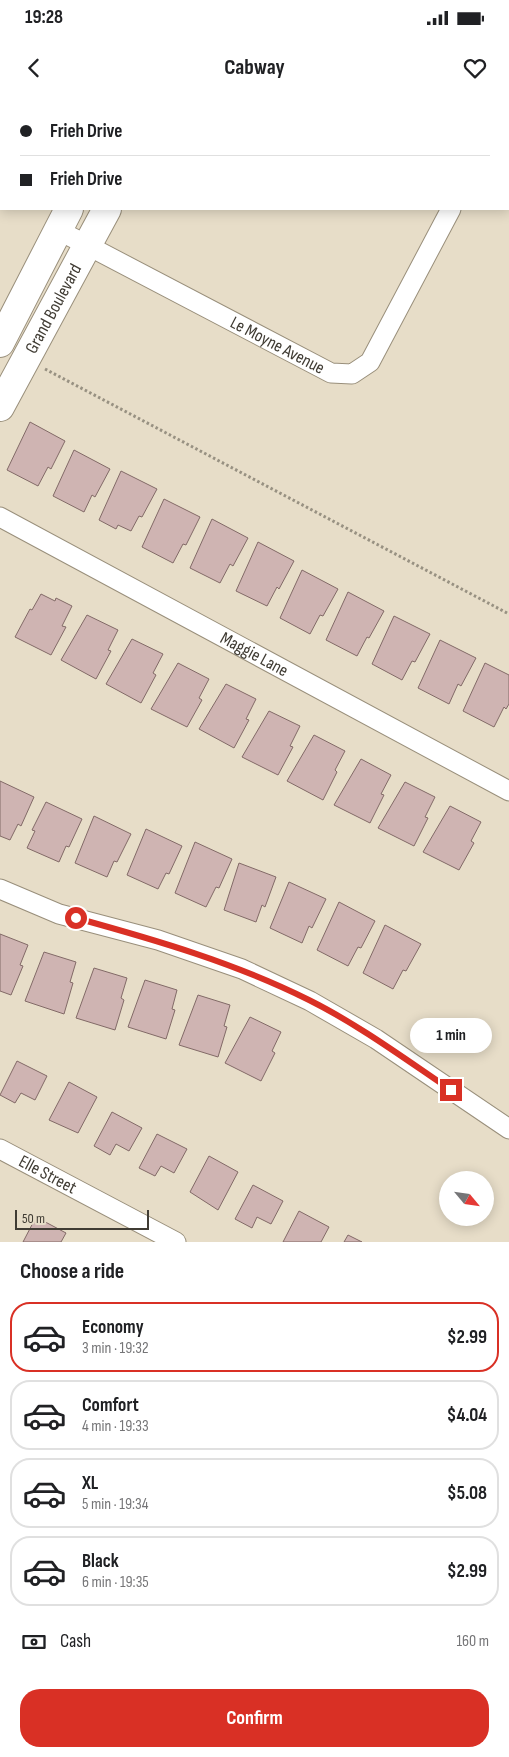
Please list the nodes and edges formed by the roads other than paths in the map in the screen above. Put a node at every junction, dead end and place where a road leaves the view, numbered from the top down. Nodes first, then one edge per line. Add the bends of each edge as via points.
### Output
1 (106, 210) edge
2 (450, 210) edge
3 (63, 219) edge
4 (87, 245) junction
5 (0, 343) edge
6 (0, 407) edge
7 (0, 517) edge
8 (509, 791) edge
9 (0, 889) edge
10 (506, 1120) edge
11 (0, 1149) edge
12 (176, 1242) edge

1 - 4 street, Grand Boulevard
2 - 4 street, Le Moyne Avenue via 370,362 352,374 331,373
3 - 4 street, Le Moyne Avenue
3 - 5 street, Grand Boulevard
4 - 6 street, Grand Boulevard
7 - 8 street, Maggie Lane
9 - 10 street via 59,914 158,940 242,969 310,1000
11 - 12 street, Elle Street

